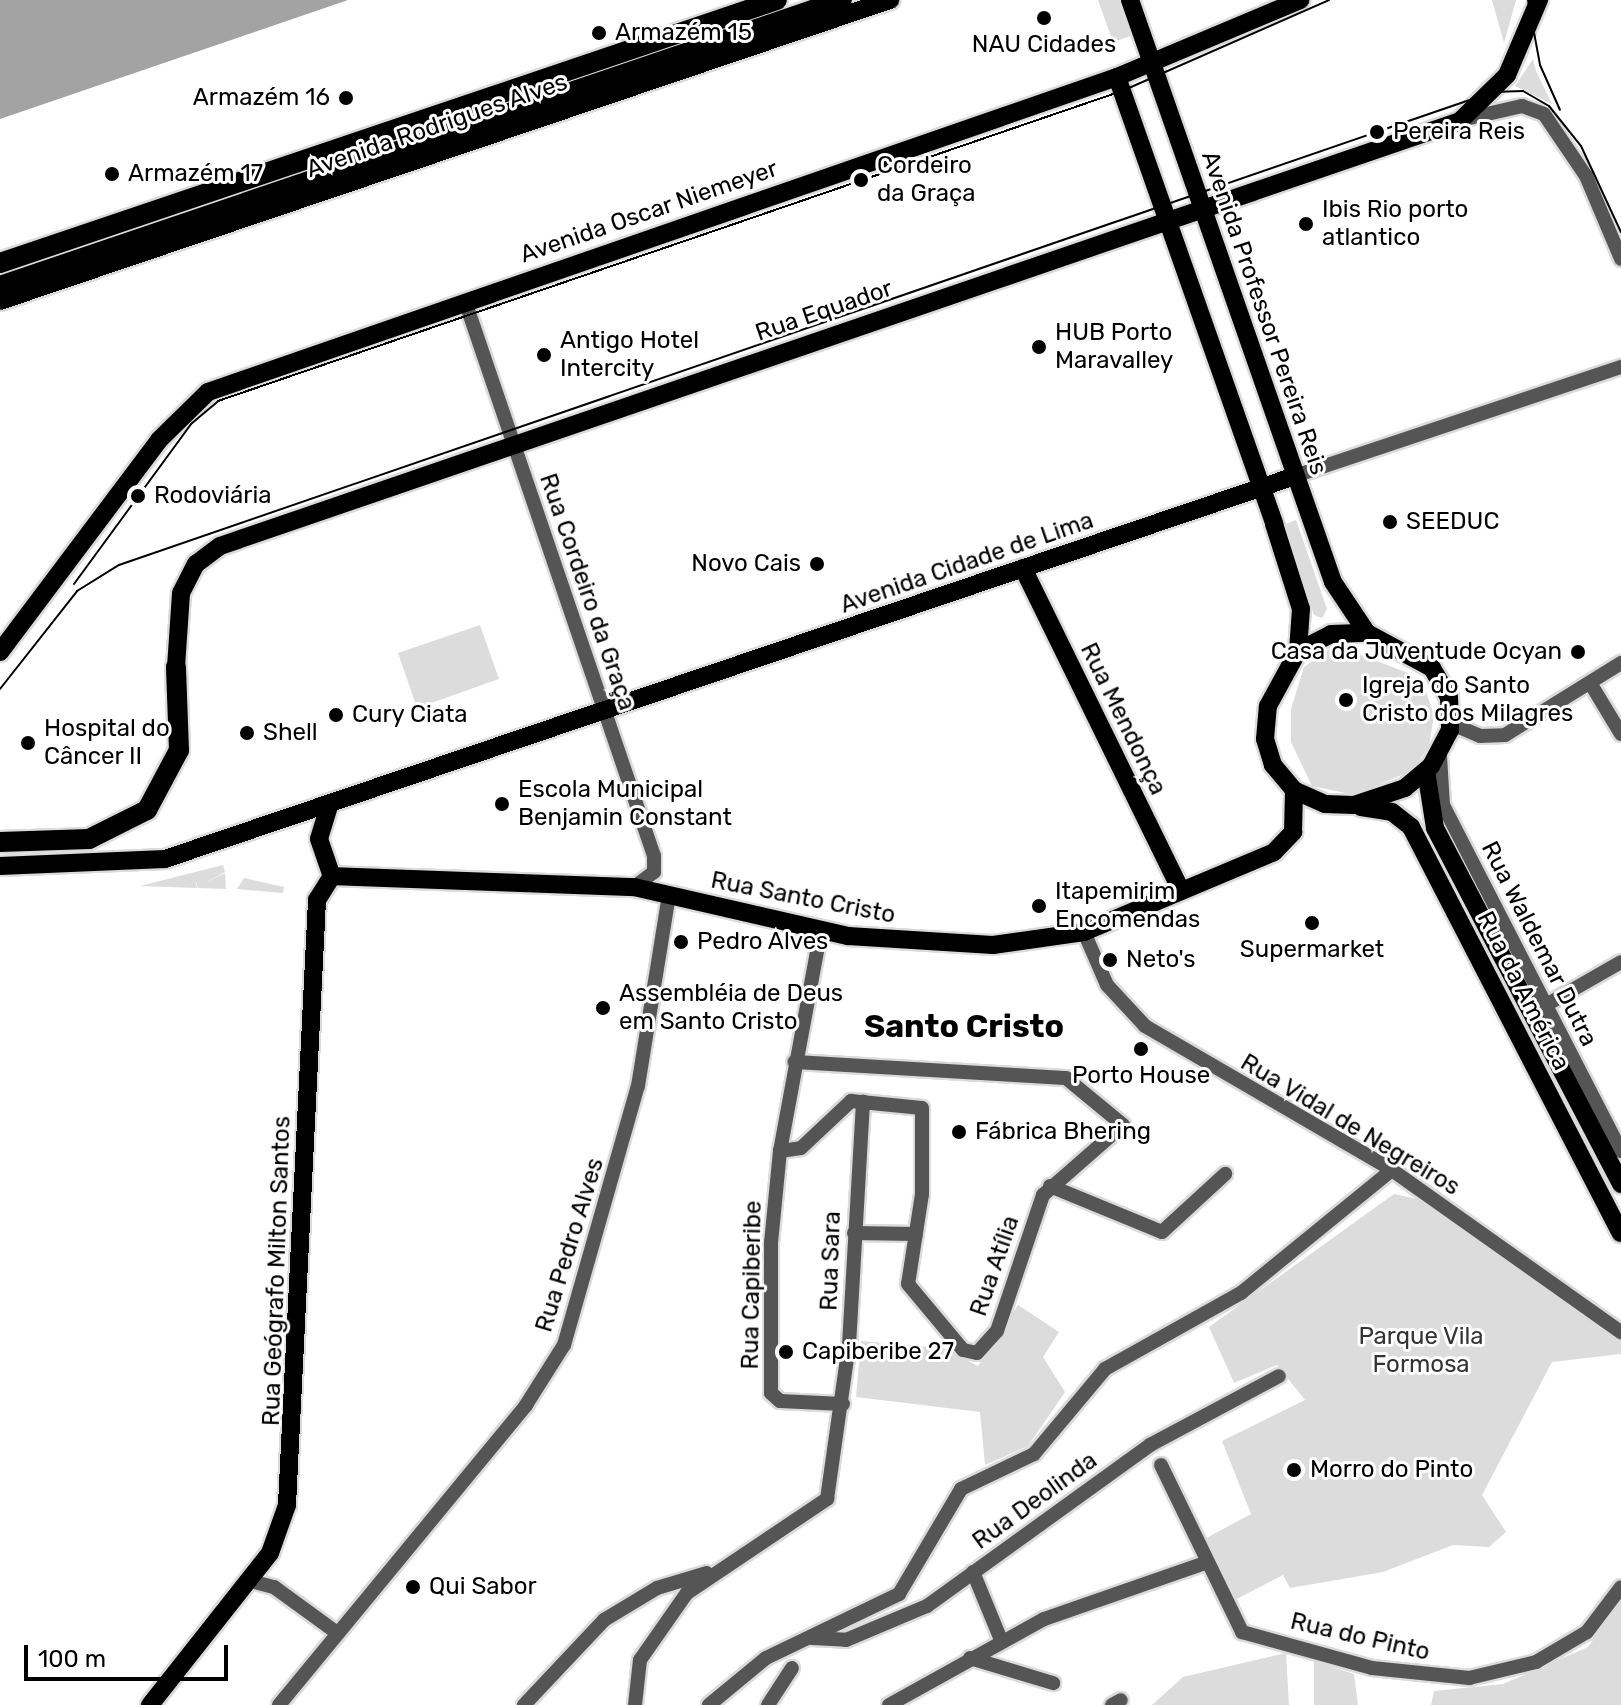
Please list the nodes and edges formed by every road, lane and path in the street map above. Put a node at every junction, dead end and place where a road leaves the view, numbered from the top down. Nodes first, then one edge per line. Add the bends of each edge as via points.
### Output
1 (777, 0) edge
2 (842, 0) edge
3 (890, 0) edge
4 (1130, 0) edge
5 (1300, 0) edge
6 (1539, 0) edge
7 (1153, 64) junction
8 (1117, 77) junction
9 (1460, 121) junction
10 (1203, 208) junction
11 (217, 212) junction
12 (1169, 219) junction
13 (1621, 259) edge
14 (0, 263) edge
15 (0, 286) edge
16 (0, 298) edge
17 (465, 301) junction
18 (1621, 367) edge
19 (513, 444) junction
20 (1295, 476) junction
21 (1262, 488) junction
22 (1023, 568) junction
23 (1367, 633) junction
24 (1298, 651) junction
25 (0, 652) edge
26 (1621, 663) edge
27 (176, 667) joint
28 (1592, 686) junction
29 (604, 713) junction
30 (1452, 724) junction
31 (1621, 734) edge
32 (1441, 752) junction
33 (1426, 771) junction
34 (1294, 790) junction
35 (1354, 805) junction
36 (329, 806) junction
37 (0, 842) edge
38 (0, 866) edge
39 (332, 876) junction
40 (634, 887) junction
41 (1181, 890) junction
42 (669, 895) junction
43 (821, 930) junction
44 (1084, 932) junction
45 (1621, 962) edge
46 (1541, 1012) junction
47 (794, 1062) junction
48 (863, 1101) junction
49 (780, 1151) junction
50 (1621, 1151) edge
51 (1392, 1170) junction
52 (1225, 1174) dead end
53 (1621, 1184) edge
54 (1050, 1186) junction
55 (1601, 1194) junction
56 (1619, 1223) edge
57 (854, 1233) junction
58 (916, 1234) junction
59 (1621, 1332) edge
60 (1279, 1376) dead end
61 (843, 1404) junction
62 (1161, 1465) dead end
63 (1205, 1563) junction
64 (714, 1571) junction
65 (973, 1572) junction
66 (251, 1581) junction
67 (1621, 1587) edge
68 (337, 1633) junction
69 (812, 1638) junction
70 (1001, 1640) junction
71 (970, 1658) junction
72 (792, 1668) dead end
73 (1053, 1683) dead end
74 (150, 1705) edge
75 (279, 1705) edge
76 (524, 1705) edge
77 (635, 1705) edge
78 (709, 1705) edge
79 (768, 1705) edge
80 (889, 1705) edge

1 - 14 highway, Avenida Rodrigues Alves
2 - 11 highway, Avenida Rodrigues Alves
3 - 16 main road, Avenida Rodrigues Alves
4 - 7 main road, Avenida Professor Pereira Reis
5 - 7 main road, Avenida Oscar Niemeyer
6 - 9 main road, Rua Equador via 1507,75
7 - 8 main road, Avenida Oscar Niemeyer
7 - 10 main road, Avenida Professor Pereira Reis
8 - 12 main road
8 - 17 main road, Avenida Oscar Niemeyer
9 - 10 main road, Rua Equador
9 - 13 street via 1522,106 1544,114 1586,176
10 - 12 main road, Rua Equador
10 - 20 main road, Avenida Professor Pereira Reis
11 - 15 highway, Avenida Rodrigues Alves
11 - 16 highway
12 - 19 main road, Rua Equador
12 - 21 main road
17 - 19 street, Rua Cordeiro da Graça
17 - 25 main road, Avenida Oscar Niemeyer via 201,396 73,550
18 - 20 street, Avenida Cidade de Lima
19 - 27 main road, Rua Equador via 212,550 192,570 177,604
19 - 29 street, Rua Cordeiro da Graça
20 - 21 main road, Avenida Cidade de Lima
20 - 23 main road, Avenida Professor Pereira Reis via 1341,601
21 - 22 main road, Avenida Cidade de Lima
21 - 24 main road via 1301,609
22 - 29 main road, Avenida Cidade de Lima
22 - 41 main road, Rua Mendonça
23 - 24 main road via 1331,634
23 - 30 main road via 1432,668 1446,688
24 - 34 main road via 1275,687 1265,730 1273,765
26 - 28 street
27 - 37 highway via 179,750 147,810 89,839
28 - 30 street via 1500,737
28 - 31 street
29 - 36 main road, Avenida Cidade de Lima
29 - 40 street, Rua Cordeiro da Graça via 655,863 651,877
30 - 32 main road
32 - 33 main road
32 - 46 street, Rua Waldemar Dutra via 1439,794
33 - 35 main road via 1397,793
33 - 46 main road via 1435,828
34 - 35 main road
34 - 41 main road, Rua Santo Cristo via 1294,827 1284,845
35 - 55 main road, Rua da América via 1392,812 1411,827
36 - 38 main road, Avenida Cidade de Lima via 144,864
36 - 39 main road via 319,839
39 - 40 main road, Rua Santo Cristo
39 - 66 main road, Rua Geógrafo Milton Santos via 317,900 292,1470 278,1534
40 - 42 main road, Rua Santo Cristo
41 - 44 main road, Rua Santo Cristo
42 - 43 main road, Rua Santo Cristo
42 - 68 street, Rua Pedro Alves via 638,1086 564,1345 526,1405
43 - 44 main road, Rua Santo Cristo via 961,946
43 - 47 street
44 - 51 street, Rua Vidal de Negreiros via 1107,985 1145,1026
45 - 46 street
46 - 50 street, Rua Waldemar Dutra
46 - 53 main road
47 - 49 street
47 - 54 street via 1066,1078 1123,1125
48 - 49 street via 845,1103 798,1150
48 - 57 street, Rua Sara
48 - 58 street, Rua Atília via 923,1110
49 - 61 street, Rua Capiberibe via 771,1242 772,1396
51 - 59 street, Rua Vidal de Negreiros
51 - 69 street via 1241,1293 1105,1369 1034,1454 951,1498 899,1594
52 - 54 street via 1162,1232
53 - 55 street
54 - 58 street, Rua Atília via 997,1331 977,1353 963,1350 910,1290
55 - 56 main road, Rua da América
57 - 58 street
57 - 61 street, Rua Sara
60 - 65 street, Rua Deolinda via 1188,1421
61 - 64 street, Rua Sara via 821,1507
62 - 63 street, Rua do Pinto
63 - 67 street, Rua do Pinto via 1242,1632 1444,1679 1501,1672 1567,1647
63 - 70 street via 1086,1601
64 - 76 street via 657,1588 604,1620
64 - 77 street, Rua Sara via 651,1638
65 - 69 street, Rua Deolinda via 913,1613 838,1642
65 - 70 street
66 - 68 street via 274,1587
66 - 74 main road, Rua Geógrafo Milton Santos
68 - 75 street, Rua Pedro Alves
69 - 78 street via 737,1676
70 - 71 street
71 - 73 street
71 - 80 street
72 - 79 street

